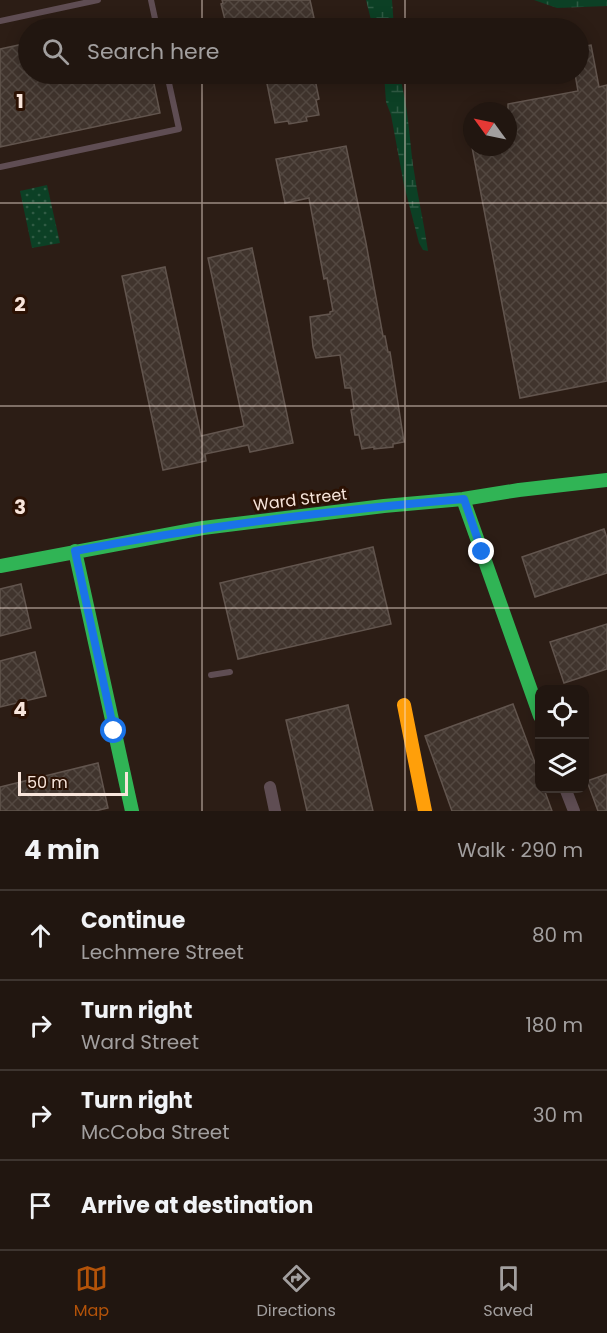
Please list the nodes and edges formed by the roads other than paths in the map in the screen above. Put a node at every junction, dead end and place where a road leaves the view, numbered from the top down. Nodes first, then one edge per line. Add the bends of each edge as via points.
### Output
1 (98, 0) edge
2 (151, 0) edge
3 (155, 18) edge
4 (0, 21) edge
5 (169, 84) edge
6 (0, 167) edge
7 (607, 480) edge
8 (464, 499) junction
9 (75, 551) junction
10 (0, 566) edge
11 (230, 672) dead end
12 (211, 675) dead end
13 (535, 702) edge
14 (404, 705) dead end
15 (270, 787) dead end
16 (567, 793) edge
17 (132, 811) edge
18 (274, 811) edge
19 (425, 811) edge
20 (574, 811) edge

1 - 4 lane
2 - 3 lane
5 - 6 lane via 179,129
7 - 8 street, Ward Street
8 - 9 street, Ward Street via 203,528
8 - 13 street
9 - 10 street, Ward Street
9 - 17 street
11 - 12 lane
14 - 19 street
15 - 18 street
16 - 20 street

